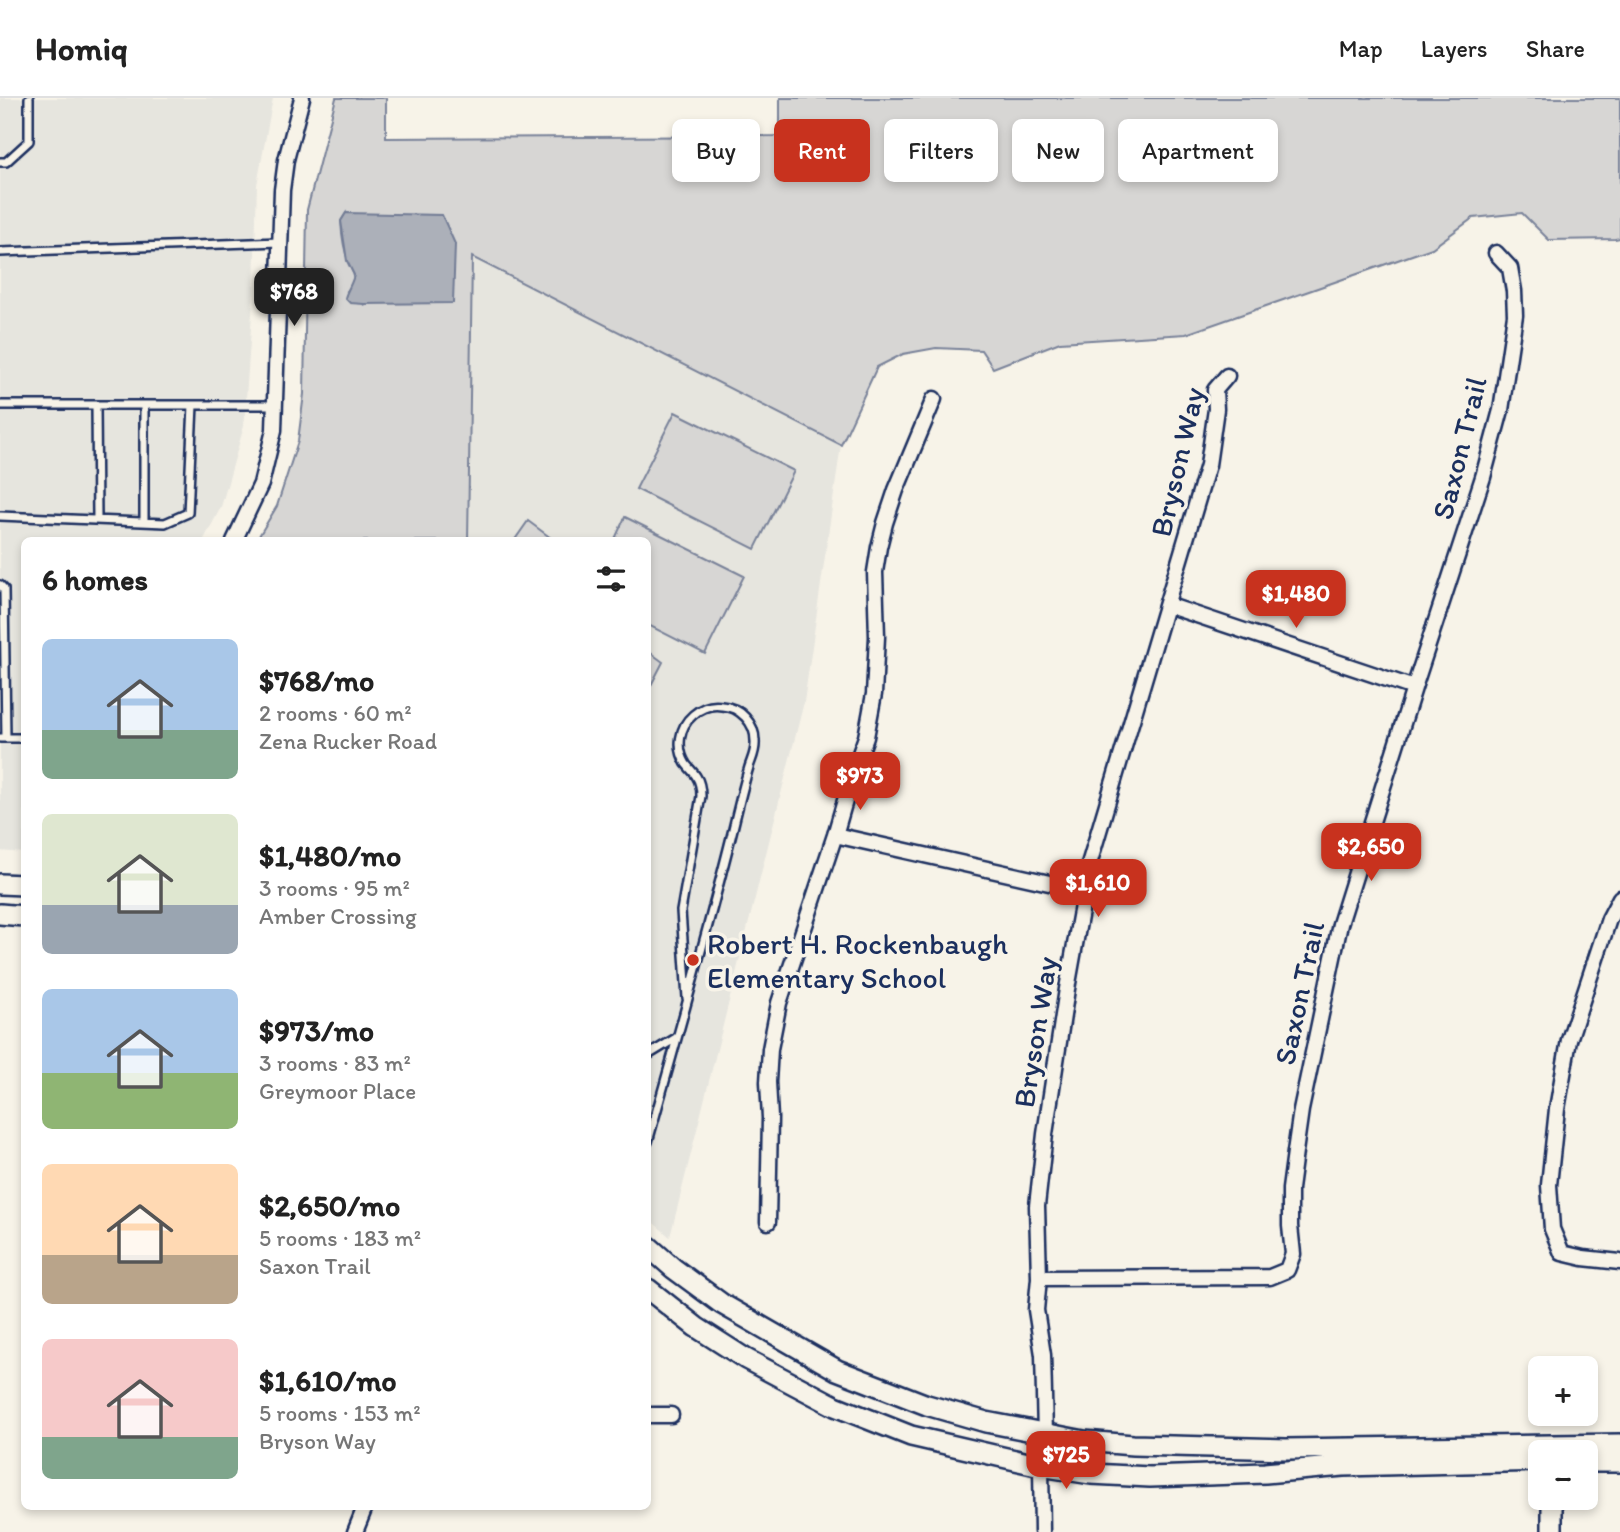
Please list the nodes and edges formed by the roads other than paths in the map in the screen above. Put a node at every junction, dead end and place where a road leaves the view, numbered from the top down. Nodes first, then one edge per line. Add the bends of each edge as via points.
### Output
1 (29, 98) edge
2 (302, 98) edge
3 (0, 162) edge
4 (279, 242) junction
5 (0, 252) edge
6 (1496, 253) dead end
7 (1227, 376) dead end
8 (934, 399) dead end
9 (0, 405) edge
10 (96, 405) junction
11 (144, 405) junction
12 (193, 405) junction
13 (275, 405) junction
14 (0, 516) edge
15 (97, 520) junction
16 (144, 522) junction
17 (236, 537) edge
18 (0, 585) edge
19 (1167, 605) junction
20 (1414, 688) junction
21 (3, 738) edge
22 (21, 738) edge
23 (835, 835) junction
24 (0, 884) edge
25 (21, 885) edge
26 (1085, 891) junction
27 (1620, 898) edge
28 (0, 914) edge
29 (21, 916) edge
30 (687, 998) junction
31 (676, 1038) junction
32 (651, 1053) edge
33 (651, 1118) edge
34 (768, 1222) dead end
35 (651, 1249) edge
36 (1620, 1262) edge
37 (1039, 1278) junction
38 (651, 1291) edge
39 (651, 1415) edge
40 (671, 1415) dead end
41 (1045, 1434) junction
42 (1620, 1444) edge
43 (1598, 1447) edge
44 (1528, 1453) edge
45 (1381, 1456) junction
46 (1598, 1462) edge
47 (1620, 1462) edge
48 (1041, 1466) junction
49 (364, 1510) edge
50 (1552, 1510) edge
51 (355, 1532) edge
52 (1042, 1532) edge
53 (1552, 1532) edge

1 - 3 lane via 29,141 6,162
2 - 4 street via 286,160
4 - 5 lane
4 - 13 street
6 - 20 street, Saxon Trail via 1510,268 1515,315 1501,410
7 - 19 street, Bryson Way via 1215,390 1208,465
8 - 23 street via 879,547 874,694 866,737
9 - 10 lane
10 - 11 lane
10 - 15 lane
11 - 12 lane
11 - 16 lane
12 - 13 lane
12 - 16 lane via 188,513 165,523
13 - 17 street via 261,484
14 - 15 lane
15 - 16 lane
18 - 21 lane via 4,589
19 - 20 street
19 - 26 street, Bryson Way
20 - 37 street, Saxon Trail via 1340,924 1301,1110 1290,1189 1293,1254 1287,1270 1270,1277
21 - 22 lane
23 - 26 street
23 - 34 street via 779,1003 770,1049
24 - 25 street
26 - 37 street, Bryson Way via 1045,1134 1037,1206
27 - 36 street via 1569,1040 1549,1185 1552,1229 1562,1253
28 - 29 street
30 - 30 lane via 681,911 701,796 695,774 681,753 680,740 690,717 712,705 724,706 736,709 752,727 755,751
30 - 31 lane
31 - 32 lane
31 - 33 lane
35 - 41 street via 722,1304 837,1370 927,1405
37 - 41 street, Bryson Way via 1036,1310 1043,1355
38 - 48 street via 746,1359 835,1406 911,1436
39 - 40 street
41 - 45 street via 1133,1445 1286,1448
41 - 48 street, Bryson Way
42 - 43 street
44 - 45 street
45 - 48 street via 1343,1466 1150,1477
46 - 47 street
48 - 52 street, Bryson Way
49 - 51 street
50 - 53 street

